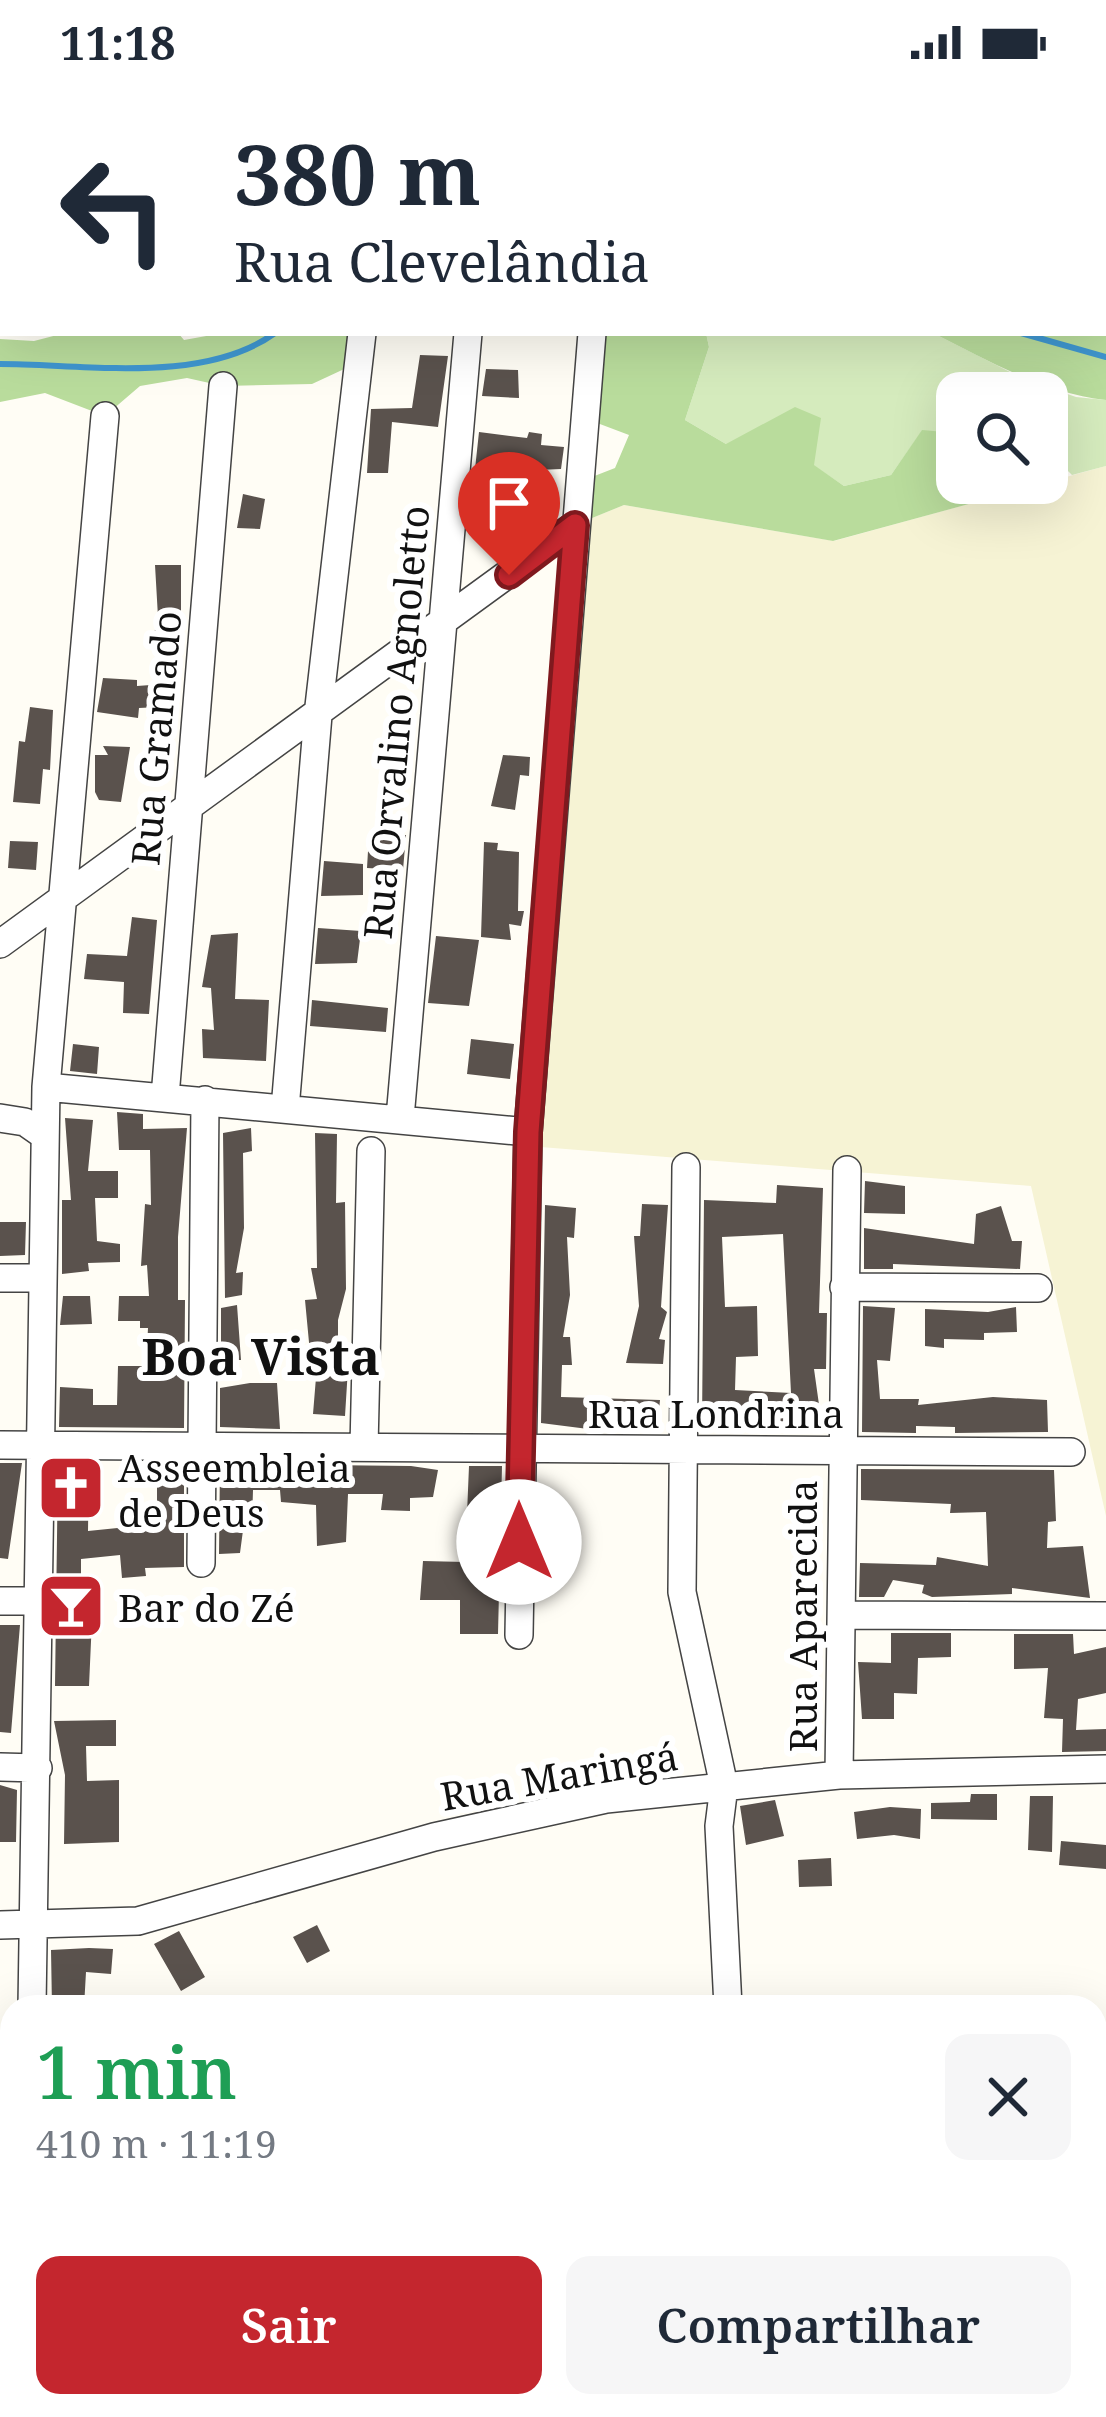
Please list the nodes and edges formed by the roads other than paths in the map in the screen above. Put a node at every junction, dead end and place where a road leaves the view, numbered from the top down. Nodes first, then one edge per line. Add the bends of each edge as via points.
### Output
1 (361, 336) edge
2 (468, 336) edge
3 (592, 336) edge
4 (224, 386) dead end
5 (105, 416) dead end
6 (575, 525) junction
7 (442, 625) junction
8 (318, 715) junction
9 (189, 808) junction
10 (64, 898) junction
11 (0, 944) edge
12 (46, 1087) junction
13 (165, 1097) junction
14 (205, 1100) junction
15 (285, 1109) junction
16 (0, 1118) edge
17 (400, 1118) junction
18 (528, 1132) junction
19 (45, 1136) junction
20 (370, 1151) dead end
21 (686, 1167) dead end
22 (847, 1170) dead end
23 (0, 1277) edge
24 (41, 1278) junction
25 (844, 1287) junction
26 (1038, 1288) dead end
27 (0, 1445) edge
28 (41, 1445) junction
29 (203, 1445) junction
30 (364, 1447) junction
31 (520, 1450) junction
32 (683, 1450) junction
33 (841, 1451) junction
34 (1071, 1452) dead end
35 (201, 1563) dead end
36 (0, 1601) edge
37 (40, 1601) junction
38 (842, 1615) junction
39 (1106, 1616) edge
40 (519, 1635) dead end
41 (0, 1767) edge
42 (38, 1768) junction
43 (1106, 1769) edge
44 (838, 1775) junction
45 (724, 1786) junction
46 (0, 1924) edge
47 (36, 1925) junction
48 (33, 1995) edge
49 (727, 1995) edge

1 - 8 street
2 - 7 street, Rua Orvalino Agnoletto
3 - 6 street
4 - 9 street, Rua Gramado
5 - 10 street
6 - 7 street
6 - 18 street
7 - 8 street
7 - 17 street, Rua Orvalino Agnoletto
8 - 9 street
8 - 15 street
9 - 10 street
9 - 13 street, Rua Gramado
10 - 11 street
10 - 12 street
12 - 13 street
12 - 19 street
13 - 14 street
14 - 15 street
14 - 29 street
15 - 17 street
16 - 19 street
17 - 18 street
18 - 31 street
19 - 24 street
20 - 30 street
21 - 32 street
22 - 25 street, Rua Aparecida
23 - 24 street
24 - 28 street
25 - 26 street
25 - 33 street, Rua Aparecida
27 - 28 street, Rua Londrina
28 - 29 street, Rua Londrina
28 - 37 street
29 - 30 street, Rua Londrina
29 - 35 street
30 - 31 street, Rua Londrina
31 - 32 street, Rua Londrina
31 - 40 street
32 - 33 street, Rua Londrina
32 - 45 street via 682,1592
33 - 34 street, Rua Londrina
33 - 38 street, Rua Aparecida
36 - 37 street
37 - 42 street
38 - 39 street
38 - 44 street, Rua Aparecida
41 - 42 street
42 - 47 street
43 - 44 street, Rua Maringá
44 - 45 street, Rua Maringá
45 - 47 street, Rua Maringá via 606,1799 434,1837 138,1921
45 - 49 street
46 - 47 street, Rua Maringá
47 - 48 street

